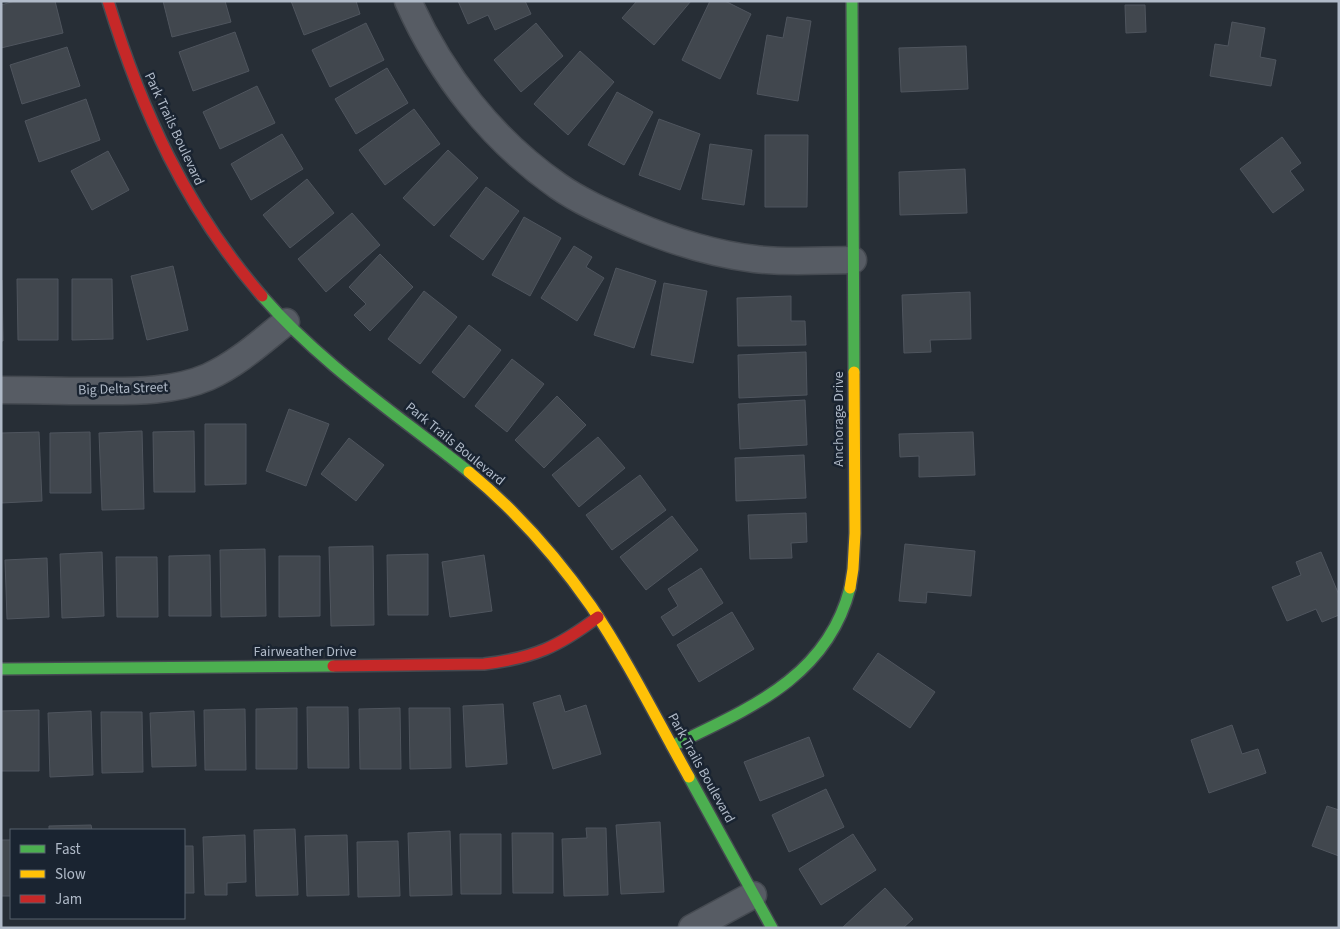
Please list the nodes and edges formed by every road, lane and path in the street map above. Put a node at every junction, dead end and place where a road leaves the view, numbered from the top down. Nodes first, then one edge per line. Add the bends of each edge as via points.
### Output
1 (108, 1) edge
2 (408, 1) edge
3 (852, 1) edge
4 (853, 260) junction
5 (286, 322) junction
6 (1, 390) edge
7 (598, 617) junction
8 (1, 669) edge
9 (672, 746) junction
10 (753, 894) junction
11 (692, 928) edge
12 (772, 928) edge

1 - 5 street, Park Trails Boulevard via 135,85 173,169 228,256
2 - 4 street via 423,33 455,84 493,131 538,171 584,202 675,241 721,253 782,261
3 - 4 street, Anchorage Drive
4 - 9 street, Anchorage Drive via 855,533 850,590 830,635 807,668 774,694
5 - 6 street, Big Delta Street via 226,367 208,377 175,387 119,391
5 - 7 street, Park Trails Boulevard via 315,351 499,499 550,554
7 - 8 street, Fairweather Drive via 543,652 484,664
7 - 9 street, Park Trails Boulevard
9 - 10 street, Park Trails Boulevard
10 - 11 street
10 - 12 street, Park Trails Boulevard

